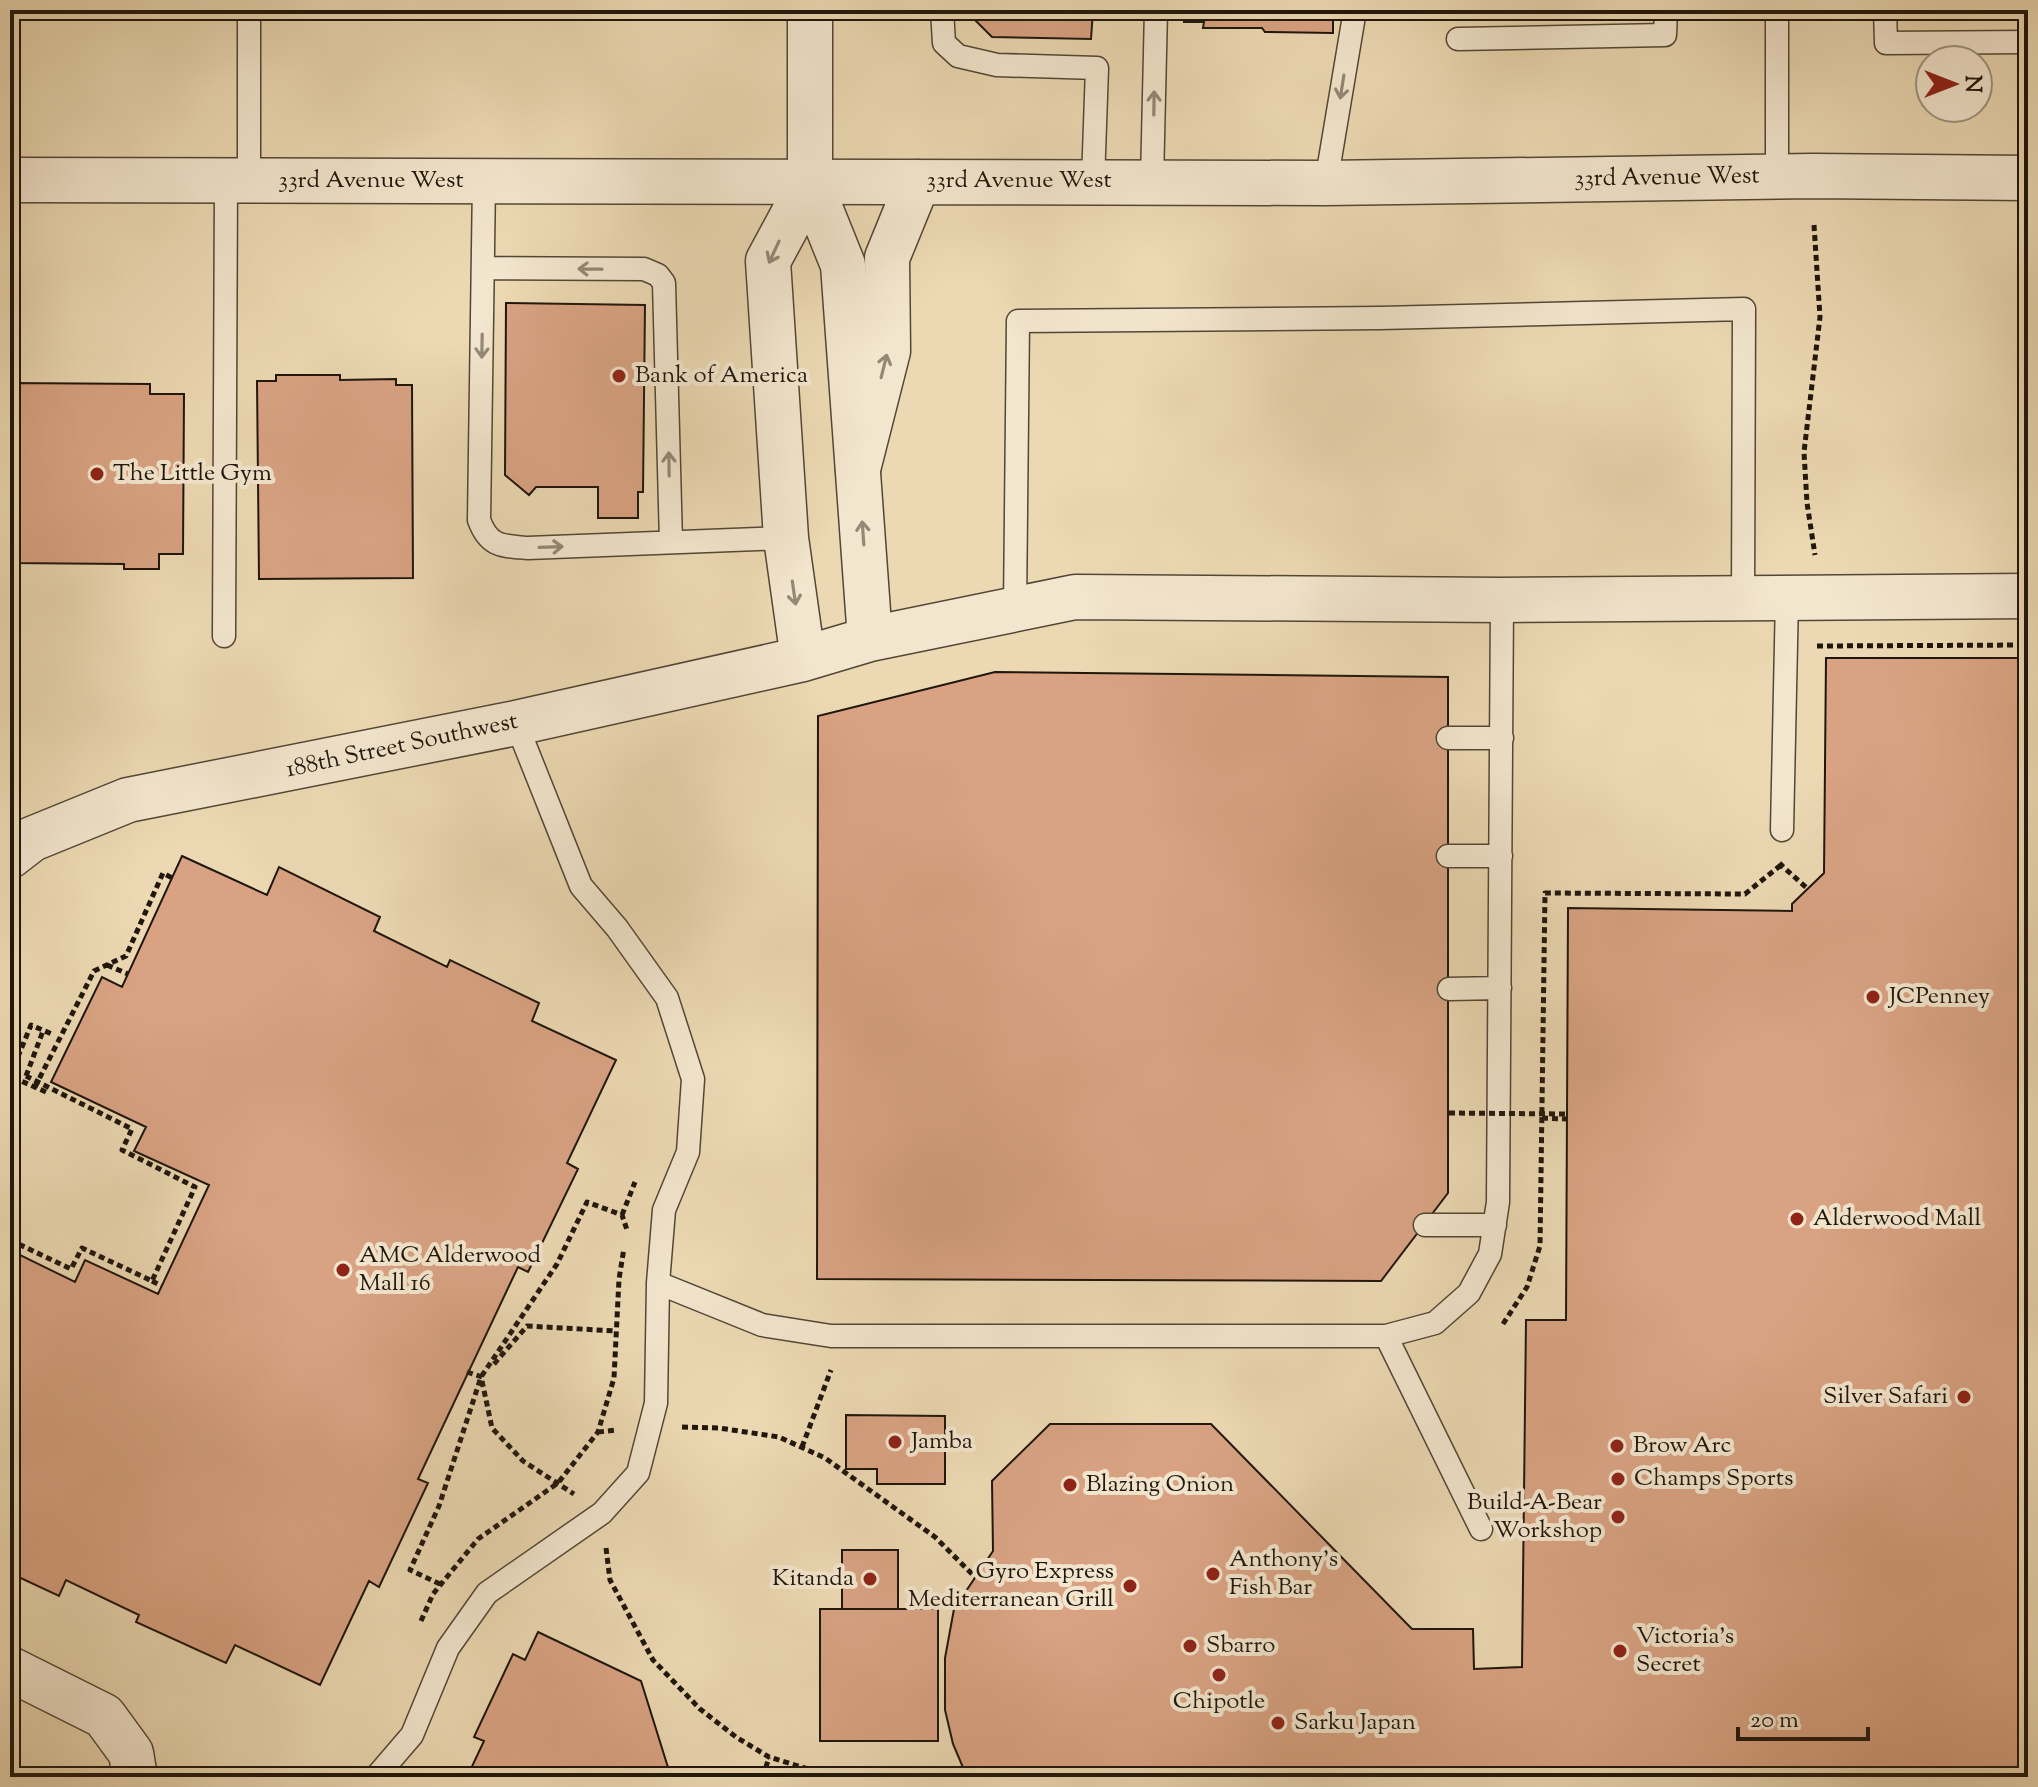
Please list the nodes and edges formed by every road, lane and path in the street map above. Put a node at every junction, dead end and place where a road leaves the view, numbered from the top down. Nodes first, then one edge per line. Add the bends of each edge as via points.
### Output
1 (249, 10) edge
2 (810, 10) edge
3 (942, 10) edge
4 (1156, 10) edge
5 (1355, 10) edge
6 (1666, 10) edge
7 (1777, 10) edge
8 (1885, 10) edge
9 (1458, 39) dead end
10 (2028, 42) edge
11 (1777, 177) junction
12 (2028, 178) edge
13 (10, 180) edge
14 (237, 181) junction
15 (1093, 181) junction
16 (1152, 181) junction
17 (484, 182) junction
18 (918, 182) junction
19 (810, 183) junction
20 (1326, 183) junction
21 (1814, 225) dead end
22 (484, 268) junction
23 (858, 469) junction
24 (786, 538) junction
25 (671, 542) junction
26 (1816, 559) dead end
27 (2028, 596) edge
28 (1787, 597) junction
29 (1743, 598) junction
30 (1502, 600) junction
31 (1015, 608) junction
32 (224, 636) dead end
33 (870, 639) junction
34 (2028, 645) edge
35 (1817, 646) dead end
36 (803, 659) junction
37 (516, 723) junction
38 (1448, 738) dead end
39 (1502, 738) junction
40 (1782, 830) dead end
41 (10, 856) edge
42 (1448, 856) dead end
43 (1501, 856) junction
44 (1781, 865) dead end
45 (172, 878) dead end
46 (107, 965) junction
47 (128, 974) dead end
48 (1500, 988) junction
49 (1449, 989) dead end
50 (43, 1031) junction
51 (54, 1035) dead end
52 (10, 1076) edge
53 (35, 1087) junction
54 (46, 1092) dead end
55 (1449, 1113) dead end
56 (1542, 1118) junction
57 (635, 1182) dead end
58 (622, 1215) junction
59 (1425, 1225) dead end
60 (1495, 1225) junction
61 (627, 1231) dead end
62 (10, 1240) edge
63 (625, 1247) dead end
64 (152, 1281) junction
65 (658, 1283) junction
66 (162, 1286) dead end
67 (1503, 1324) dead end
68 (616, 1331) junction
69 (1386, 1336) junction
70 (467, 1372) dead end
71 (831, 1372) dead end
72 (481, 1377) junction
73 (651, 1426) junction
74 (598, 1432) junction
75 (802, 1447) junction
76 (558, 1483) junction
77 (602, 1513) junction
78 (1481, 1529) dead end
79 (976, 1578) dead end
80 (440, 1584) junction
81 (421, 1621) dead end
82 (10, 1669) edge
83 (769, 1757) junction
84 (965, 1774) dead end
85 (135, 1777) edge
86 (376, 1777) edge
87 (763, 1777) edge
88 (834, 1777) edge
89 (956, 1777) edge

1 - 14 lane
2 - 19 street
3 - 15 lane via 944,43 958,56 997,65 1097,68
16 -> 4 lane
5 -> 20 lane
6 - 9 lane via 1665,35
7 - 11 lane
8 - 10 lane via 1886,43
11 - 12 street, 33rd Avenue West
11 - 20 street, 33rd Avenue West
13 - 14 street, 33rd Avenue West
14 - 17 street, 33rd Avenue West
14 - 32 lane
15 - 16 street, 33rd Avenue West
15 - 18 street, 33rd Avenue West
16 - 20 street, 33rd Avenue West
17 - 19 street, 33rd Avenue West
17 - 22 lane
18 - 19 street, 33rd Avenue West
23 -> 18 street via 888,351 887,258
19 - 23 street via 843,265
19 -> 24 street via 768,261
21 - 26 path via 1820,317 1804,452
25 -> 22 lane via 664,283 644,269
22 -> 25 lane via 479,520 484,534 500,546 528,548
33 -> 23 street
24 - 25 lane
24 -> 36 street
27 - 28 street, 188th Street Southwest
28 - 29 street, 188th Street Southwest
28 - 40 lane
29 - 30 street, 188th Street Southwest
29 - 31 lane via 1744,309 1018,321
30 - 31 street, 188th Street Southwest via 1119,596 1075,597
30 - 39 lane
31 - 33 street, 188th Street Southwest
33 - 36 street, 188th Street Southwest
34 - 35 path
36 - 37 street, 188th Street Southwest
37 - 41 street, 188th Street Southwest via 128,800 32,839
37 - 65 lane via 581,886 667,998 693,1079 688,1152 664,1210
38 - 39 lane
39 - 43 lane
42 - 43 lane
43 - 48 lane
44 - 56 path via 1745,894 1545,893
45 - 46 path via 163,873 126,956
46 - 47 path
46 - 53 path via 94,971
48 - 49 lane
48 - 60 lane
50 - 51 path
50 - 52 path via 31,1025
50 - 64 path, bridge via 26,1076 132,1129 122,1150 195,1187
52 - 53 path
53 - 54 path
55 - 56 path, bridge via 1567,1116
56 - 67 path via 1540,1246 1527,1287
57 - 58 path
58 - 61 path
58 - 72 path via 587,1202 557,1264
59 - 60 lane
60 - 69 lane via 1490,1254 1469,1293 1435,1323
62 - 64 path, bridge via 71,1269 82,1248
63 - 68 path
64 - 66 path, bridge
65 - 69 lane via 762,1325 831,1336
65 - 73 lane
68 - 72 path via 527,1326
68 - 74 path via 614,1378
69 - 78 lane
70 - 72 path
71 - 75 path
72 - 76 path via 492,1428 523,1461
72 - 80 path via 439,1506 410,1570
73 - 74 path
73 - 75 path via 719,1428 779,1437
73 - 77 lane via 638,1473
74 - 76 path
75 - 79 path via 935,1537
76 - 77 path
76 - 80 path via 478,1539
77 - 83 path via 610,1580 653,1660 700,1709
77 - 86 lane via 487,1593 448,1648 412,1735
80 - 81 path
82 - 85 street via 104,1716 131,1753
83 - 87 path
83 - 88 path
84 - 89 path

